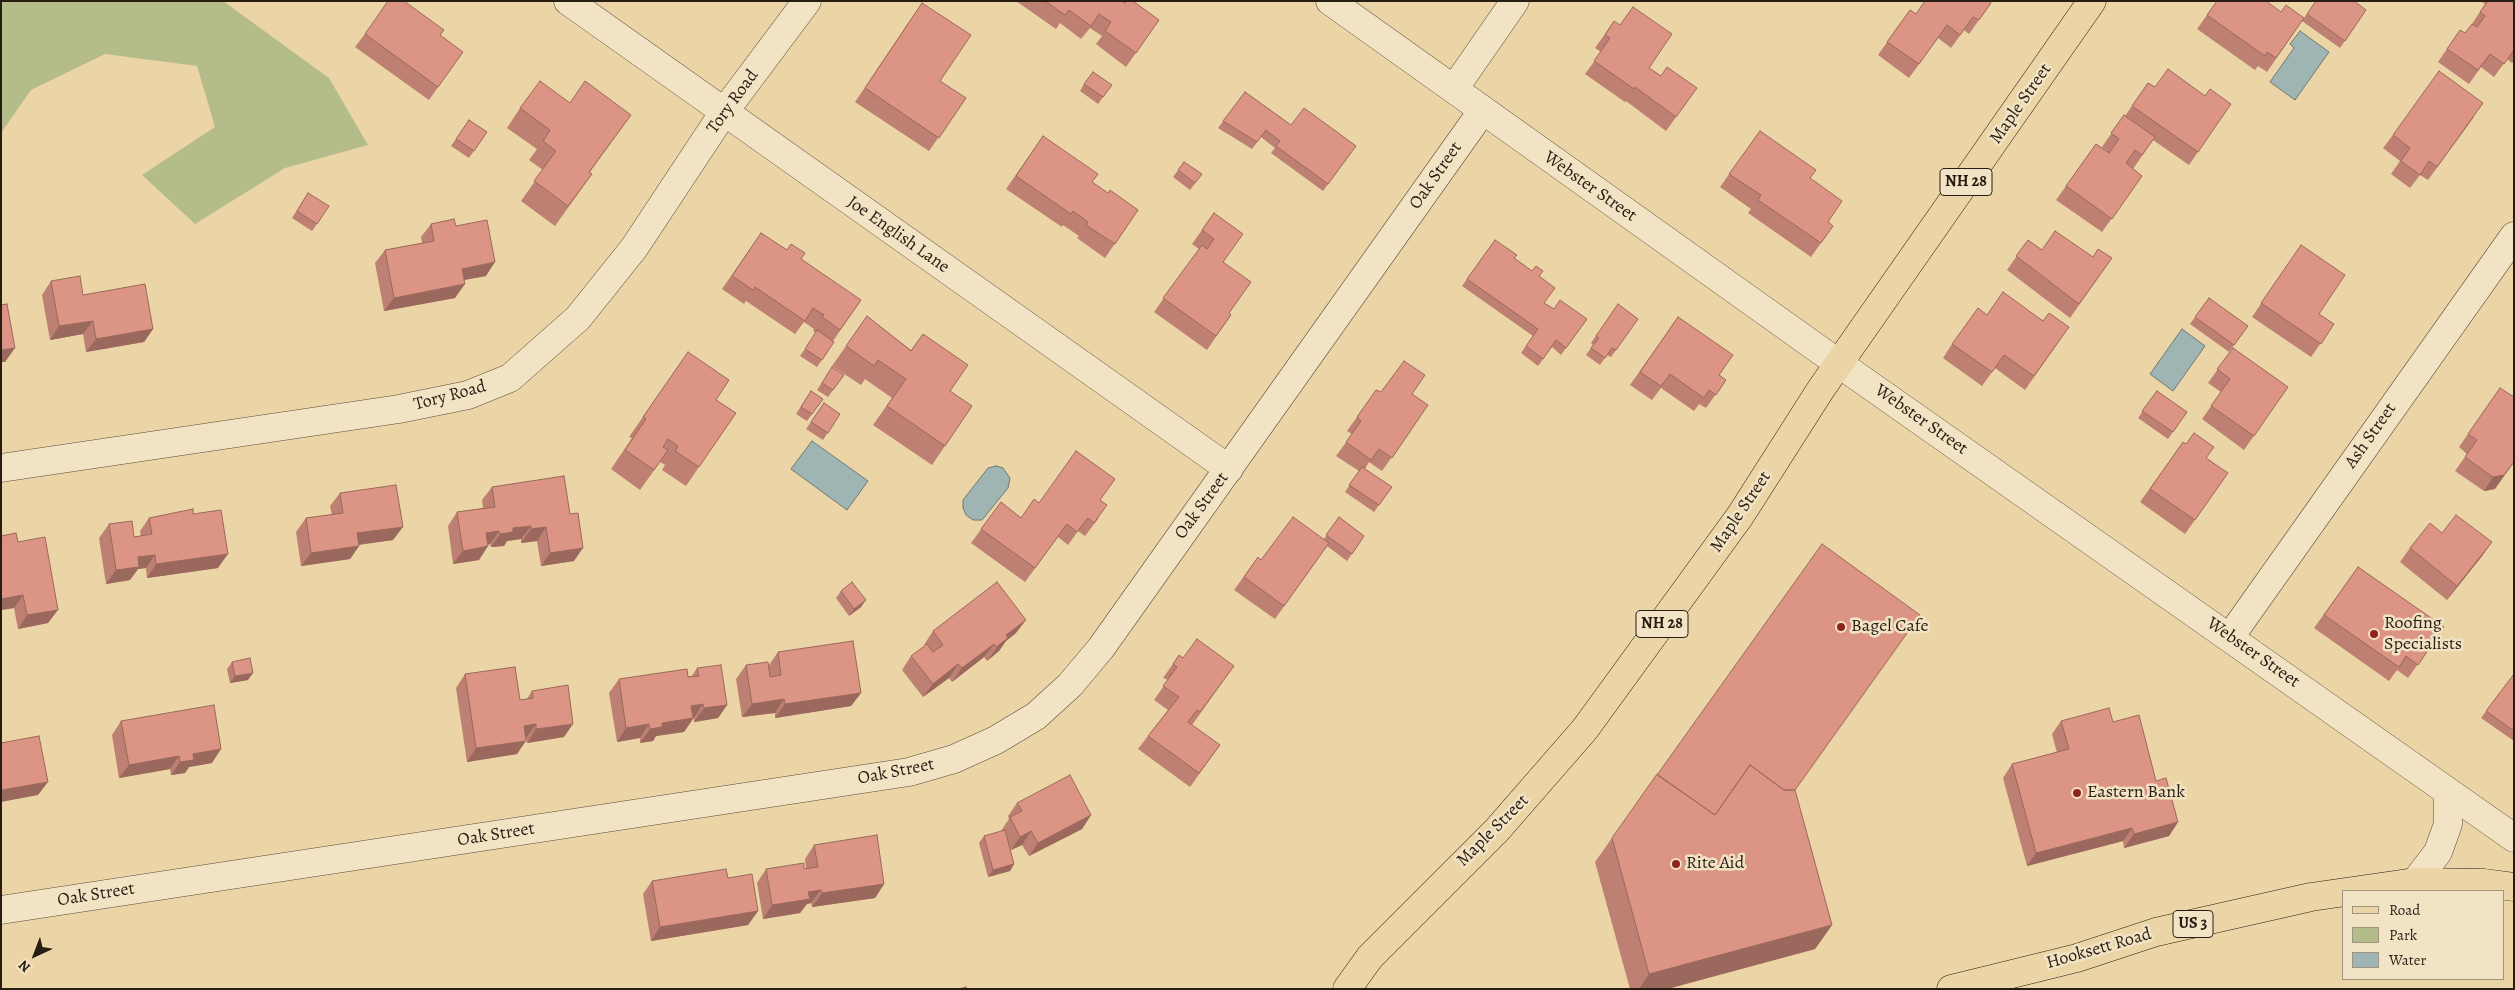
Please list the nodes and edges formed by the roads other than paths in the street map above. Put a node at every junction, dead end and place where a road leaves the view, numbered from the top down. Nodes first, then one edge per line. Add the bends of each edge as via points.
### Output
1 (568, 1) edge
2 (807, 1) edge
3 (1330, 1) edge
4 (1516, 1) edge
5 (2092, 1) edge
6 (1454, 88) junction
7 (1483, 110) junction
8 (724, 112) junction
9 (2514, 236) edge
10 (1839, 363) junction
11 (1, 468) edge
12 (1229, 469) junction
13 (2230, 636) junction
14 (2448, 792) junction
15 (2514, 838) edge
16 (2414, 882) junction
17 (2514, 887) edge
18 (2355, 890) edge
19 (2342, 892) edge
20 (1, 910) edge
21 (1347, 989) edge
22 (1951, 989) edge

1 - 8 street, Joe English Lane
2 - 8 street, Tory Road
3 - 6 street, Webster Street
4 - 6 street
5 - 10 main road, Maple Street / NH 28
6 - 7 street, Webster Street
7 - 10 street, Webster Street
7 - 12 street, Oak Street
8 - 11 street, Tory Road via 634,248 578,318 510,378 468,395 399,409
8 - 12 street, Joe English Lane
9 - 13 street, Ash Street
10 - 13 street, Webster Street
10 - 21 main road, Maple Street / NH 28 via 1740,516 1585,729 1497,830 1370,956
12 - 20 street, Oak Street via 1101,648 1070,685 1036,716 996,740 954,759 909,772
13 - 14 street, Webster Street
14 - 15 street, Webster Street
14 - 16 street via 2448,824 2438,852
16 - 17 main road, Hooksett Road / US 3
16 - 18 main road, Hooksett Road / US 3
19 - 22 main road, Hooksett Road / US 3 via 2156,932 2077,958

